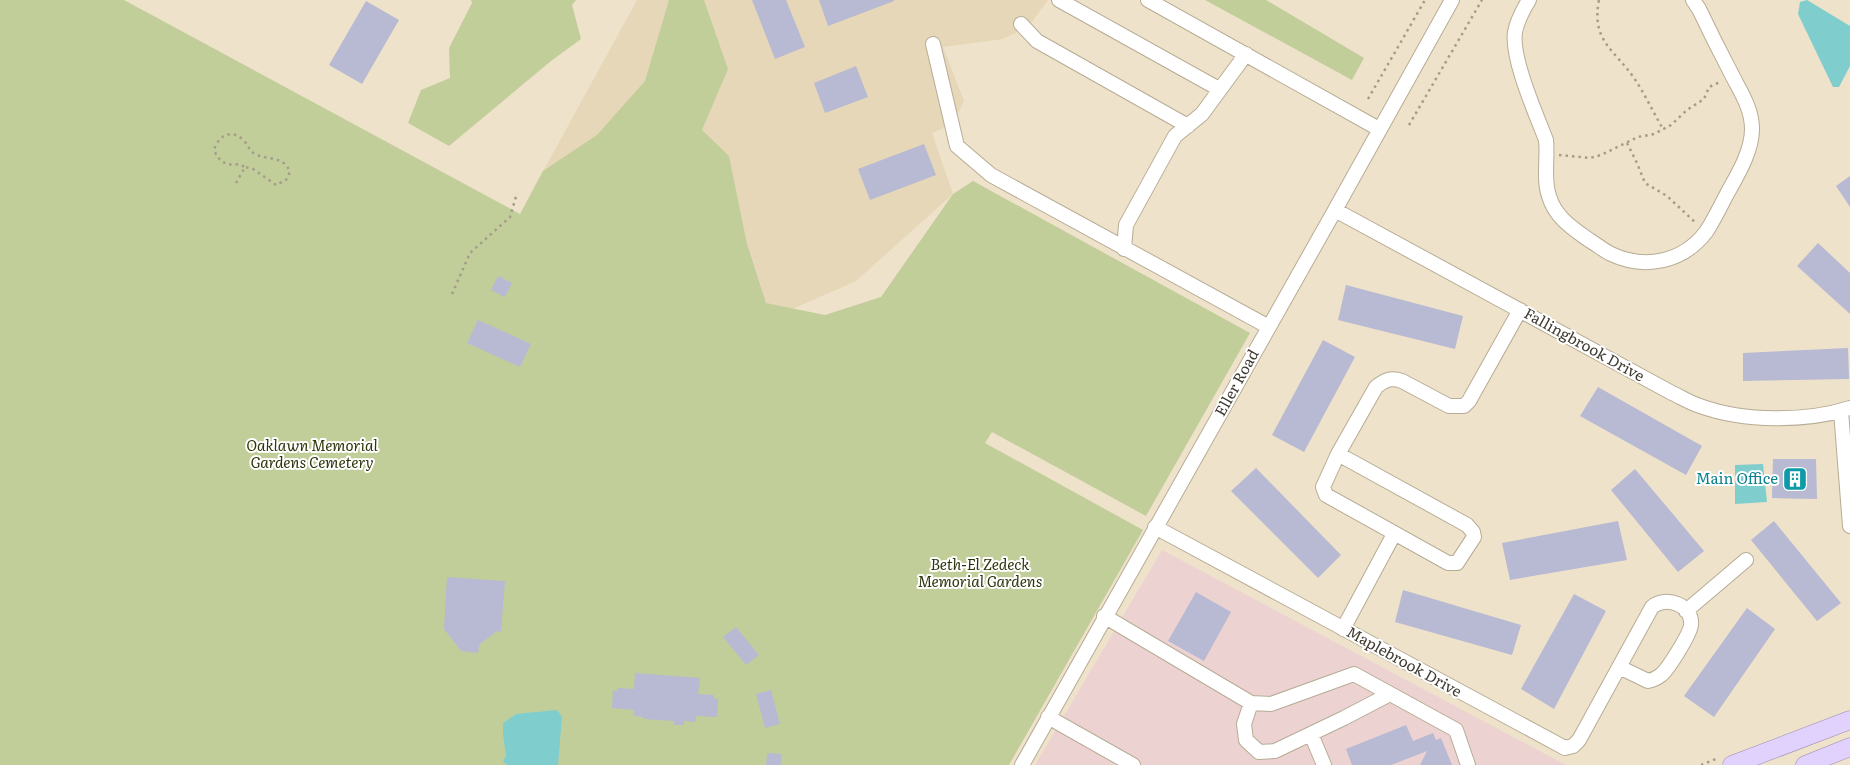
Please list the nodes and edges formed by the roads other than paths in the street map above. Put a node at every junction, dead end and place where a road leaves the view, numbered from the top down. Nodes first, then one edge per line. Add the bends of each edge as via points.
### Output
1 (1059, 0) edge
2 (1148, 0) edge
3 (1452, 0) edge
4 (1692, 0) edge
5 (1526, 1) edge
6 (1020, 24) dead end
7 (933, 44) dead end
8 (1246, 54) junction
9 (1219, 89) junction
10 (1188, 126) junction
11 (1380, 128) junction
12 (1335, 210) junction
13 (1124, 249) junction
14 (1520, 310) junction
15 (1269, 327) junction
16 (1846, 409) edge
17 (1338, 454) junction
18 (1850, 526) edge
19 (1155, 527) junction
20 (1394, 534) junction
21 (1746, 560) dead end
22 (1686, 611) junction
23 (1104, 616) junction
24 (1342, 628) junction
25 (1619, 667) junction
26 (1390, 694) junction
27 (1252, 703) junction
28 (1048, 717) junction
29 (1850, 720) edge
30 (1311, 734) junction
31 (1850, 748) edge
32 (1022, 765) edge
33 (1133, 765) edge
34 (1324, 765) edge
35 (1468, 765) edge
36 (1732, 765) edge
37 (1805, 765) edge

1 - 9 street
2 - 8 street
3 - 11 street, Eller Road
4 - 5 street via 1747,104 1752,130 1749,149 1736,179 1704,234 1684,254 1657,262 1634,261 1610,254 1569,226 1555,210 1548,196 1546,140 1516,56 1515,32
6 - 10 street via 1037,41
7 - 13 street via 957,146 991,175
8 - 9 street
8 - 11 street
9 - 10 street via 1202,114
10 - 13 street via 1175,136 1126,225
11 - 12 street, Eller Road
12 - 14 street, Fallingbrook Drive
12 - 15 street, Eller Road
13 - 15 street
14 - 16 street, Fallingbrook Drive via 1699,406 1735,415 1776,418
14 - 17 street via 1464,406 1449,406 1394,378 1385,380 1376,387
15 - 19 street, Eller Road
16 - 18 street
17 - 20 street via 1323,487 1324,492
17 - 20 street via 1466,525 1474,537 1457,562 1448,563
19 - 23 street, Eller Road
19 - 24 street, Maplebrook Drive
20 - 24 street
21 - 22 street
22 - 25 street, Maplebrook Drive via 1682,606 1667,601 1652,607
22 - 25 street via 1691,627 1662,674 1648,681
23 - 27 street
23 - 28 street, Eller Road
24 - 25 street, Maplebrook Drive via 1565,748 1579,740
26 - 27 street via 1354,674 1272,704
26 - 30 street
26 - 35 street via 1456,730
27 - 30 street via 1244,724 1246,740 1259,752 1275,751
28 - 32 street, Eller Road
28 - 33 street
29 - 36 main road
30 - 34 street
31 - 37 main road

